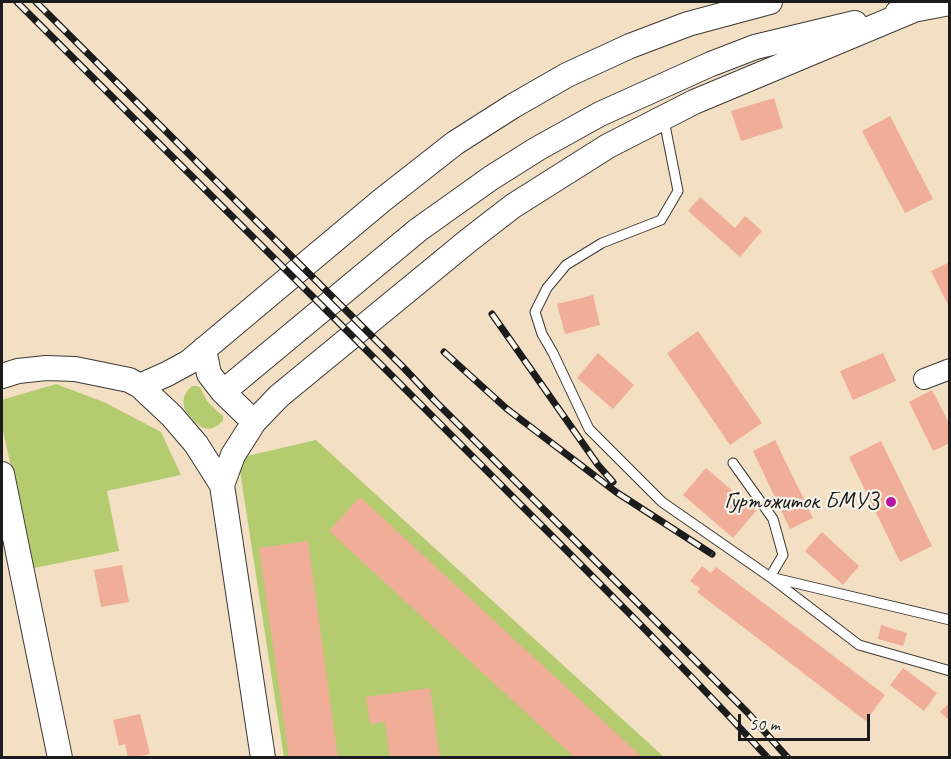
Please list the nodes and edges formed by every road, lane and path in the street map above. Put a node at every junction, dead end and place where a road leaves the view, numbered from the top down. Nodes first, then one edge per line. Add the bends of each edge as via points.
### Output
1 (770, 2) edge
2 (950, 3) edge
3 (914, 9) junction
4 (664, 118) junction
5 (204, 349) junction
6 (950, 369) edge
7 (2, 376) edge
8 (924, 379) dead end
9 (140, 386) junction
10 (223, 392) junction
11 (254, 422) junction
12 (733, 463) dead end
13 (2, 474) edge
14 (222, 485) junction
15 (770, 577) junction
16 (950, 620) edge
17 (950, 671) edge
18 (60, 758) edge
19 (263, 758) edge

1 - 5 street via 688,24 630,46 513,106 455,144 381,201
2 - 3 street
3 - 4 street
3 - 10 street via 755,47 600,114 491,178 418,230
4 - 11 street via 608,146 513,206 279,396
4 - 15 lane via 678,191 661,220 602,243 566,265 547,288 535,312 589,429 662,502
5 - 9 street via 189,362
5 - 10 street via 209,374
6 - 8 street
7 - 9 street via 36,369 75,369 129,380
9 - 14 street via 196,444
10 - 11 street
11 - 14 street via 233,455
12 - 15 lane via 773,519 783,555
13 - 18 street
14 - 19 street
15 - 16 lane
15 - 17 lane via 859,645

